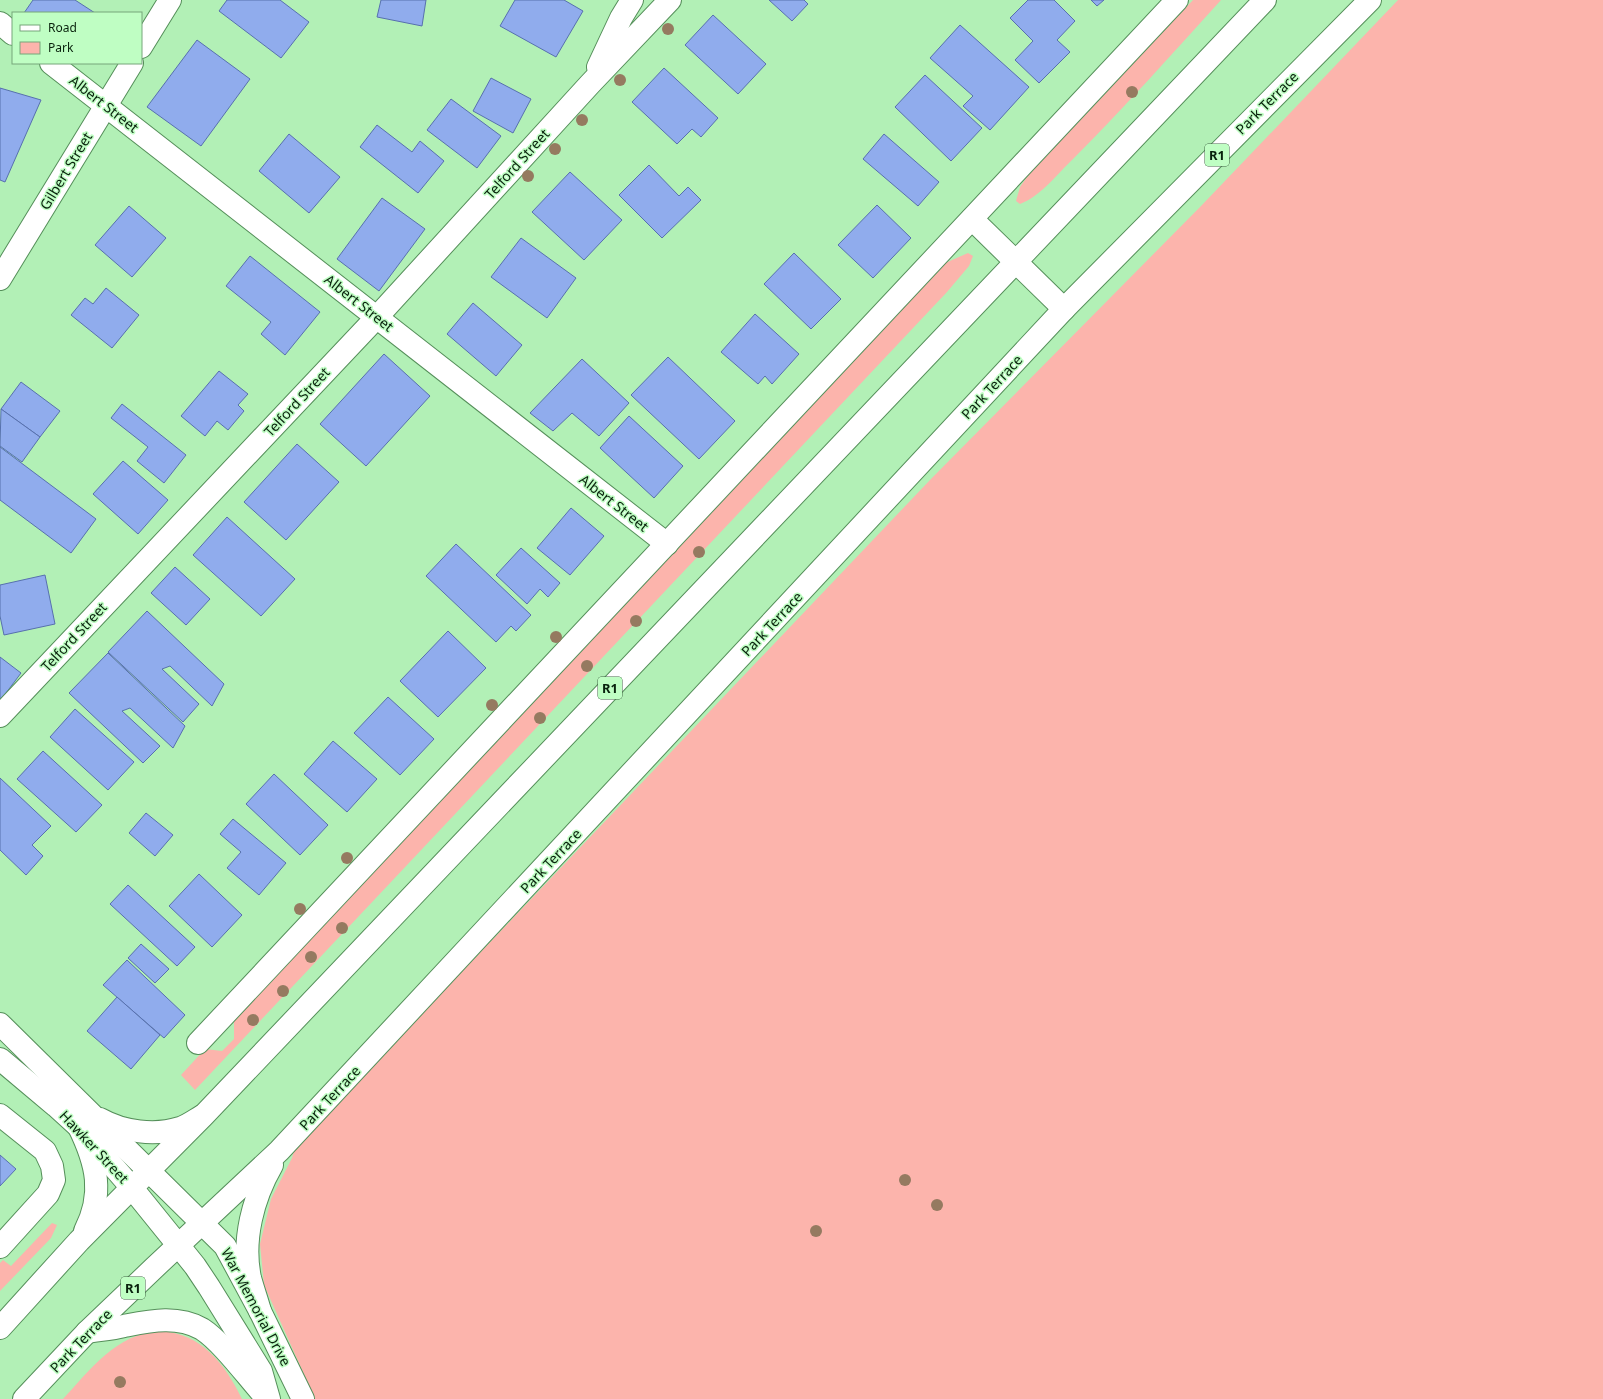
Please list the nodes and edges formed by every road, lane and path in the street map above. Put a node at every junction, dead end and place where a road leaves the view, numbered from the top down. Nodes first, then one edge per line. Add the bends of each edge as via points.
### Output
1 (170, 0) edge
2 (632, 0) edge
3 (670, 0) edge
4 (1178, 0) edge
5 (1265, 0) edge
6 (1370, 0) edge
7 (0, 23) edge
8 (12, 33) edge
9 (142, 45) edge
10 (52, 64) edge
11 (131, 64) edge
12 (590, 84) junction
13 (106, 106) junction
14 (972, 219) junction
15 (1016, 262) junction
16 (0, 279) edge
17 (1064, 309) junction
18 (377, 317) junction
19 (667, 544) junction
20 (0, 716) edge
21 (0, 1024) edge
22 (198, 1043) dead end
23 (0, 1059) edge
24 (0, 1115) edge
25 (204, 1115) junction
26 (83, 1119) junction
27 (279, 1151) junction
28 (149, 1171) junction
29 (132, 1188) junction
30 (203, 1223) junction
31 (79, 1242) junction
32 (178, 1245) junction
33 (0, 1247) edge
34 (260, 1311) junction
35 (0, 1328) edge
36 (87, 1332) junction
37 (24, 1399) edge
38 (269, 1399) edge
39 (303, 1399) edge

1 - 9 main road
2 - 12 main road, Telford Street
3 - 12 main road, Telford Street
4 - 14 main road
5 - 15 main road, R1
6 - 17 main road, Park Terrace / R1
7 - 8 main road
10 - 13 main road, Albert Street
11 - 13 main road, Gilbert Street
12 - 18 main road, Telford Street
13 - 16 main road, Gilbert Street
13 - 18 main road, Albert Street
14 - 15 main road
14 - 19 main road
15 - 17 main road
15 - 25 main road, R1
17 - 27 main road, Park Terrace / R1
18 - 19 main road, Albert Street
18 - 20 main road, Telford Street
19 - 22 main road
21 - 26 main road, Hawker Street
23 - 26 main road, Hawker Street via 56,1106
24 - 33 main road via 45,1151 52,1166 54,1180 48,1194
25 - 26 main road via 181,1128 143,1132 118,1127 102,1120
25 - 28 main road, R1
26 - 28 main road, Hawker Street
26 - 29 main road, Hawker Street
26 - 31 main road via 96,1180 96,1198 93,1214
27 - 30 main road, Park Terrace / R1
27 - 34 main road via 263,1181 250,1221 250,1277
28 - 29 main road, R1
28 - 30 main road, War Memorial Drive
29 - 31 main road, R1
29 - 32 main road, Hawker Street
30 - 32 main road, Park Terrace / R1
30 - 34 main road, War Memorial Drive via 225,1246
31 - 35 main road, R1
32 - 36 main road, Park Terrace / R1
32 - 38 main road, War Memorial Drive via 209,1287 261,1371
34 - 39 main road, War Memorial Drive
36 - 37 main road, Park Terrace / R1
36 - 38 main road via 156,1320 188,1323 215,1340

